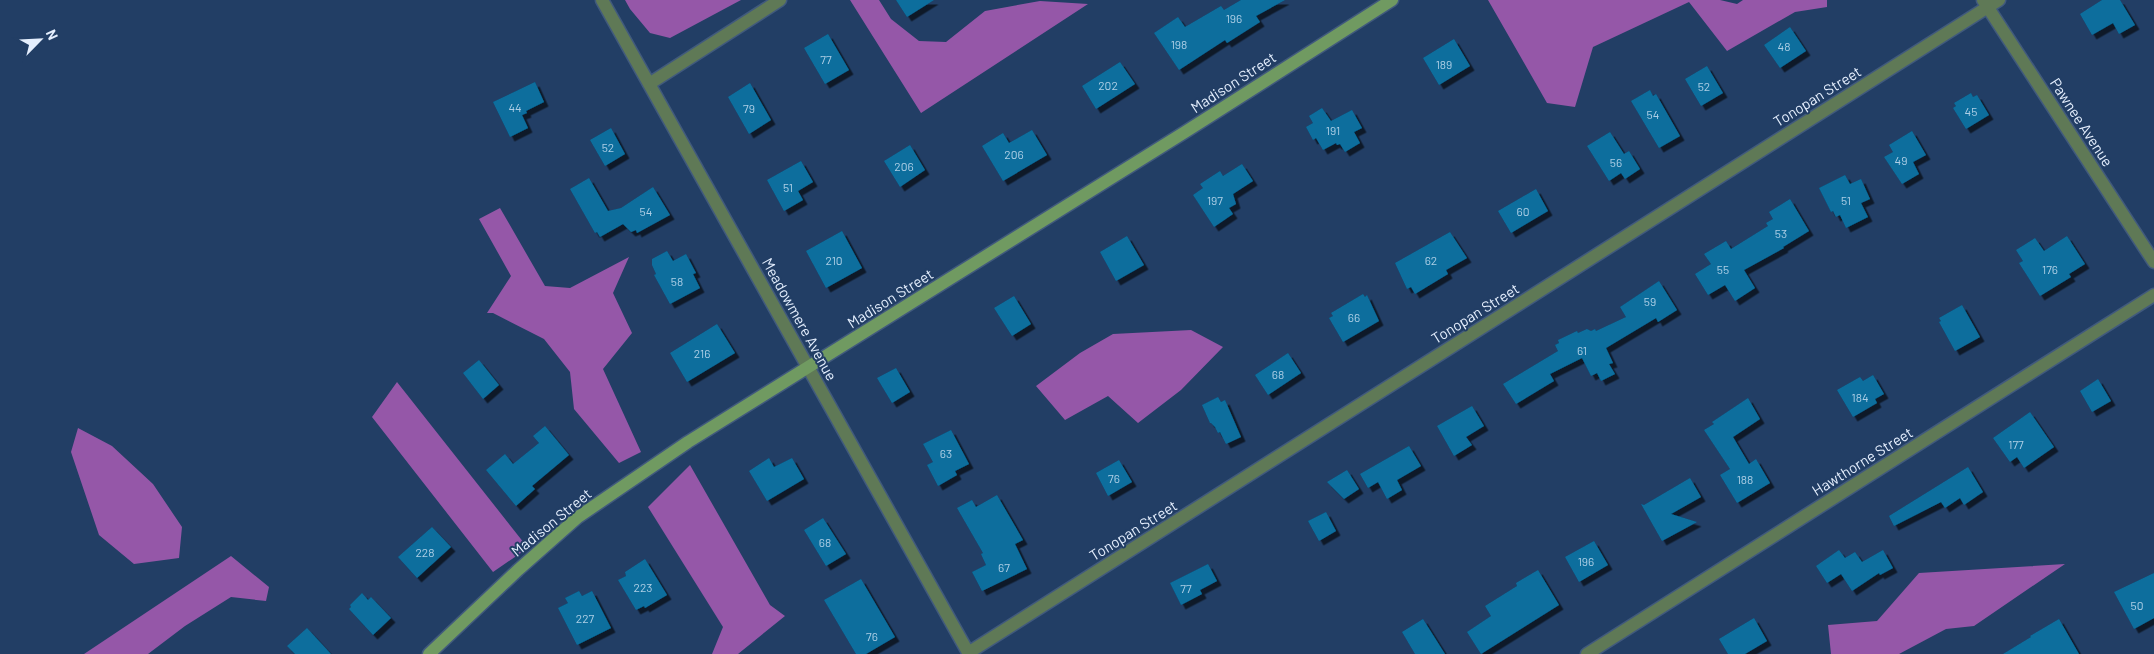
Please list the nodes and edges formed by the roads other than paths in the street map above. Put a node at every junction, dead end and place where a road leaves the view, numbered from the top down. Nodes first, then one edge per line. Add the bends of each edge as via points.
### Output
1 (602, 0) edge
2 (780, 0) edge
3 (1392, 0) edge
4 (1999, 0) edge
5 (1985, 4) edge
6 (649, 84) junction
7 (2154, 262) edge
8 (2154, 295) edge
9 (809, 368) junction
10 (429, 654) edge
11 (968, 654) edge
12 (1587, 654) edge

1 - 6 street, Meadowmere Avenue
2 - 6 street
3 - 9 street, Madison Street
4 - 5 street, Tonopan Street
5 - 7 street, Pawnee Avenue
5 - 11 street, Tonopan Street
6 - 9 street, Meadowmere Avenue
8 - 12 street, Hawthorne Street
9 - 10 street, Madison Street via 688,442 578,517
9 - 11 street, Meadowmere Avenue

